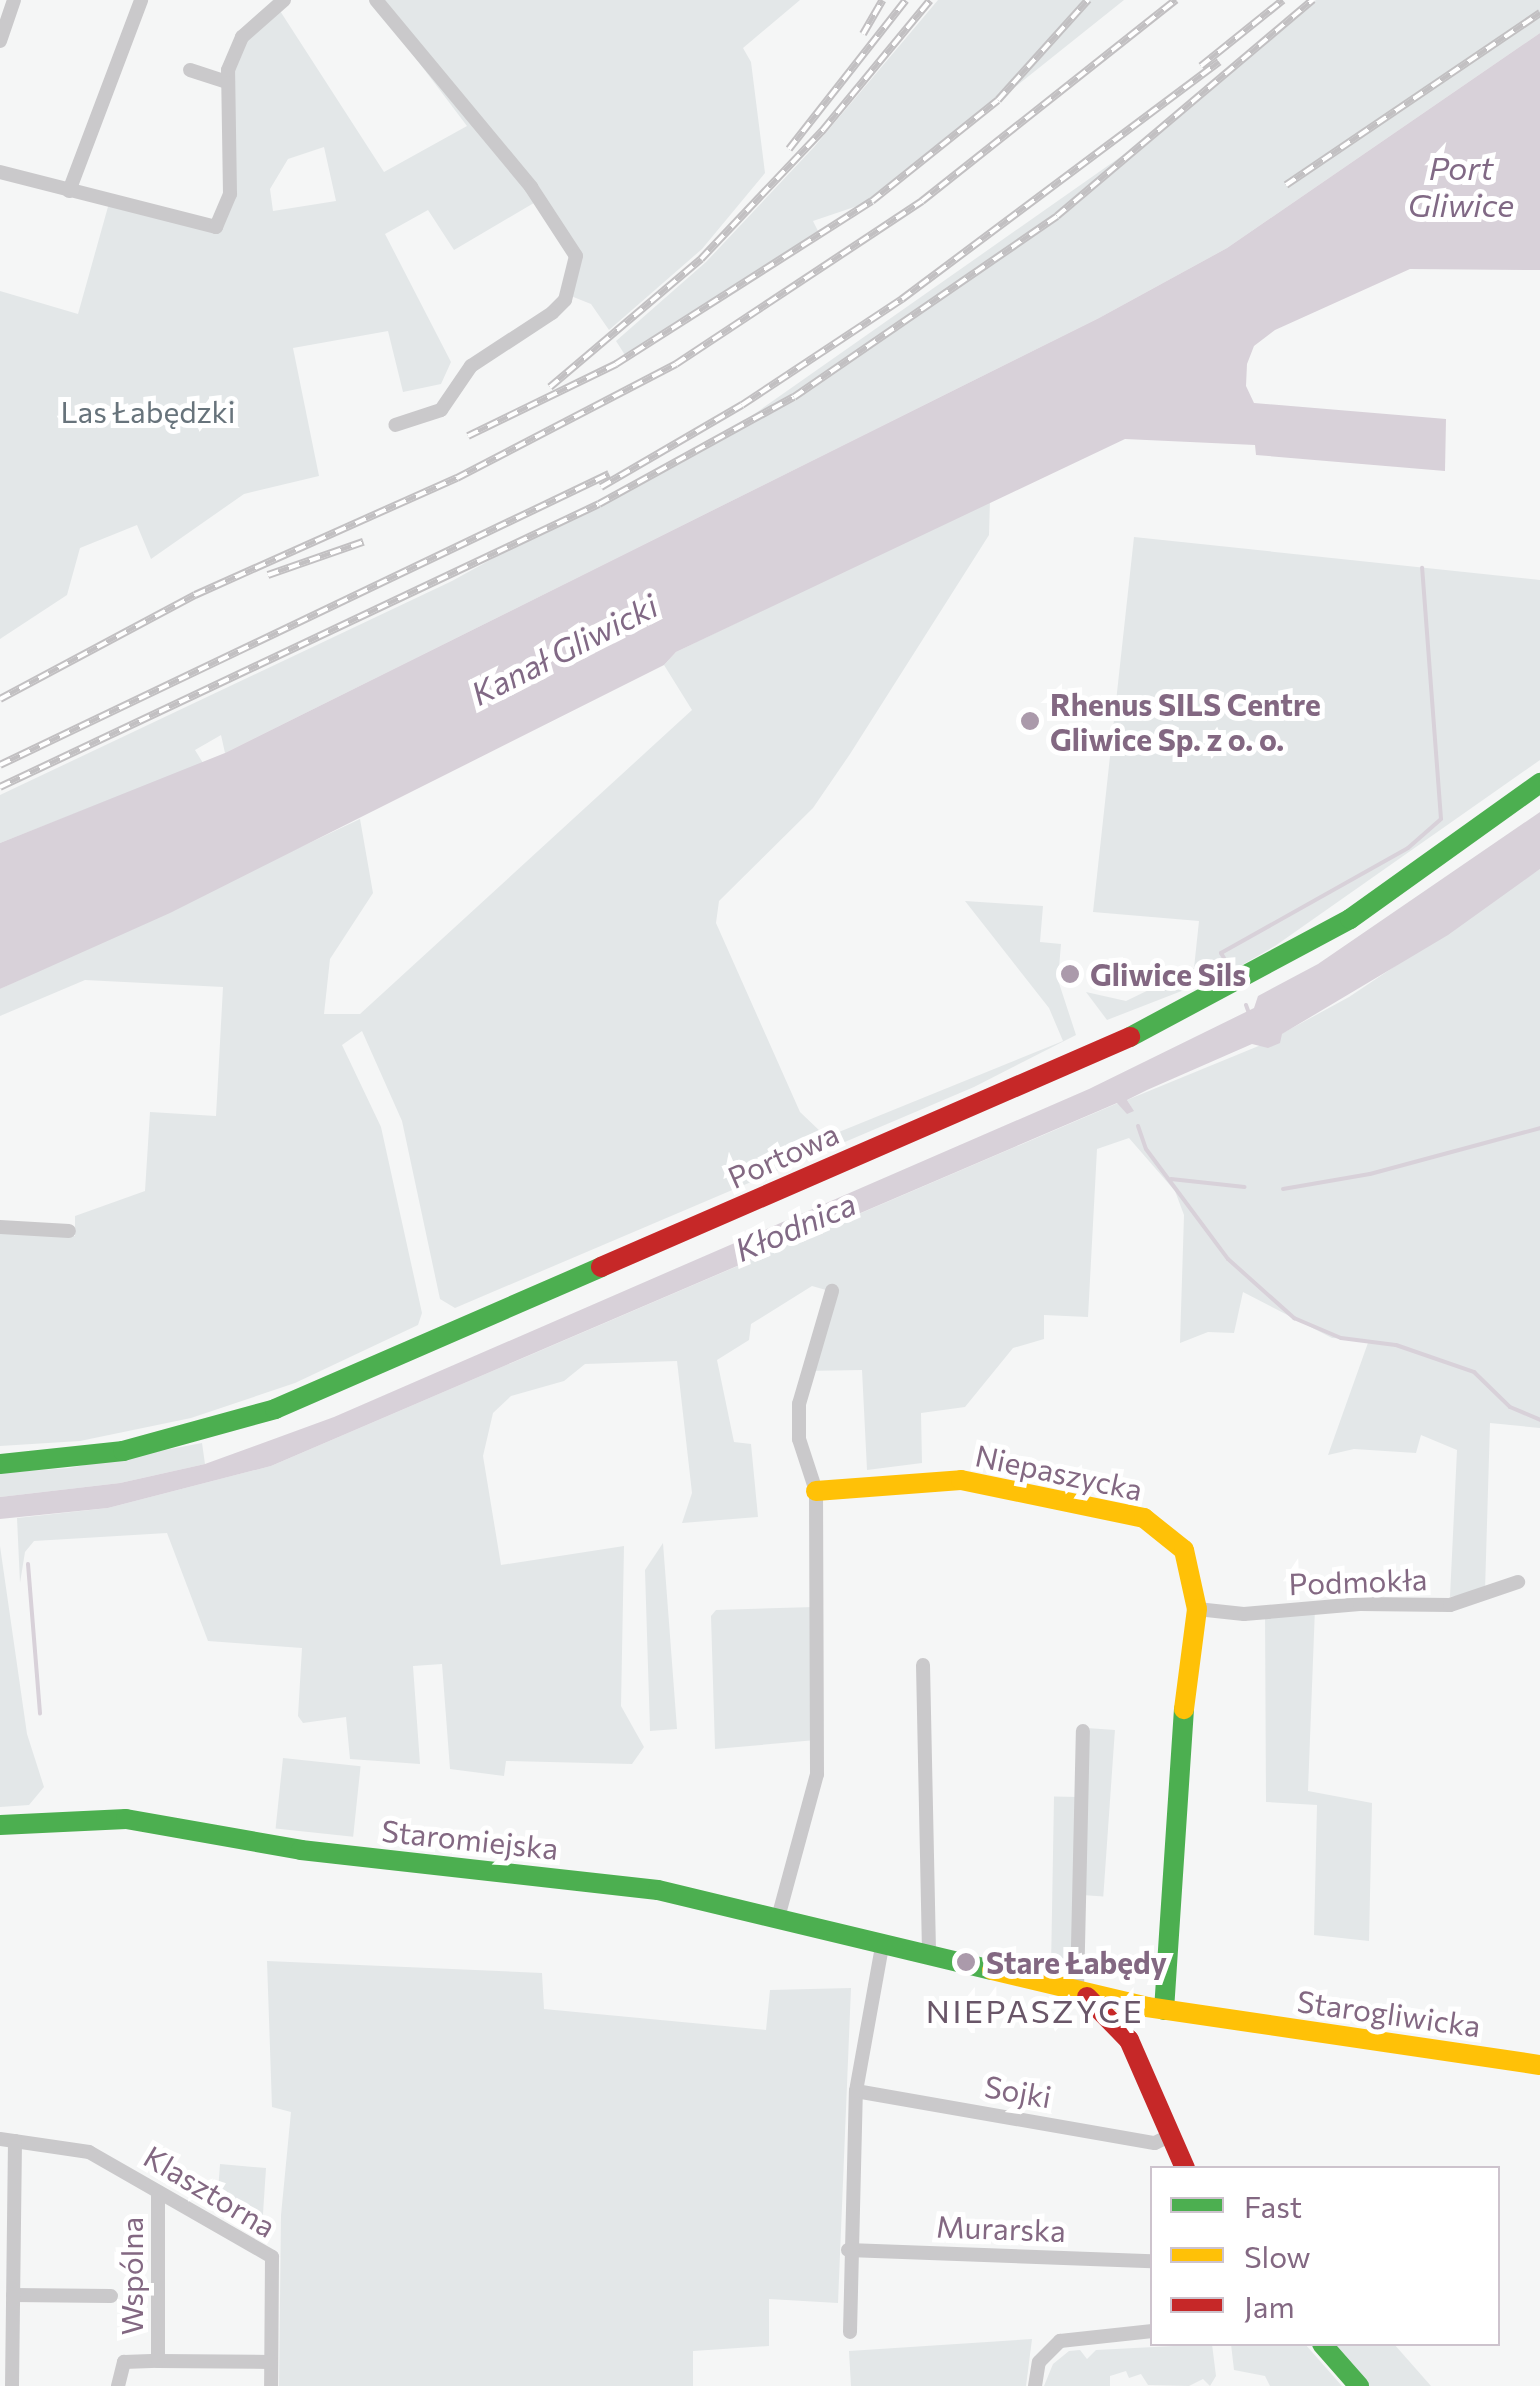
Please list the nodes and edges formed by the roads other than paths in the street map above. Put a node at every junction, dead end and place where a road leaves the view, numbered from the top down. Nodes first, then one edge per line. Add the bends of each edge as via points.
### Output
1 (14, 0) edge
2 (141, 0) edge
3 (284, 0) edge
4 (376, 0) edge
5 (0, 40) edge
6 (190, 70) dead end
7 (228, 82) junction
8 (0, 172) edge
9 (69, 191) junction
10 (395, 425) dead end
11 (1540, 783) edge
12 (0, 1227) edge
13 (69, 1231) dead end
14 (832, 1292) dead end
15 (0, 1464) edge
16 (816, 1492) junction
17 (1518, 1582) dead end
18 (1197, 1609) junction
19 (922, 1665) dead end
20 (1083, 1731) dead end
21 (0, 1825) edge
22 (779, 1914) junction
23 (883, 1942) junction
24 (929, 1953) junction
25 (1077, 1990) junction
26 (1137, 2004) junction
27 (1164, 2010) junction
28 (1229, 2020) joint
29 (1126, 2036) junction
30 (1540, 2065) edge
31 (856, 2090) junction
32 (1169, 2136) junction
33 (8, 2140) edge
34 (1184, 2166) edge
35 (158, 2192) junction
36 (848, 2250) junction
37 (1150, 2261) edge
38 (14, 2295) junction
39 (111, 2296) dead end
40 (850, 2332) dead end
41 (1150, 2332) edge
42 (1324, 2346) edge
43 (158, 2361) junction
44 (271, 2362) junction
45 (12, 2386) edge
46 (118, 2386) edge
47 (271, 2386) edge
48 (1035, 2386) edge
49 (1359, 2386) edge

1 - 5 street
2 - 9 street
3 - 7 street via 242,37
4 - 10 street via 526,181 576,256 565,300 552,314 472,366 441,410
6 - 7 street
7 - 9 street via 230,194 216,227
8 - 9 street
11 - 15 street, Portowa via 1350,919 1162,1023 275,1408 124,1450
12 - 13 street
14 - 16 street via 799,1404 799,1439
16 - 18 street, Niepaszycka via 961,1480 1144,1518 1184,1550
16 - 22 street via 817,1774
17 - 18 street, Podmokła via 1450,1606
18 - 27 street, Niepaszycka via 1177,1758
19 - 24 street via 934,1932
20 - 25 street
21 - 22 street, Staromiejska via 126,1819 301,1850 658,1890
22 - 23 street, Staromiejska
23 - 24 street, Staromiejska
23 - 31 street
24 - 25 street, Staromiejska
25 - 26 street, Staromiejska
25 - 29 street
26 - 27 street, Staromiejska
26 - 29 street via 1127,2010
27 - 28 street, Staromiejska
28 - 30 street, Starogliwicka
29 - 32 street
31 - 32 street, Sojki via 1156,2143
31 - 36 street
32 - 34 street
33 - 35 street, Klasztorna via 89,2152
33 - 38 street
35 - 43 street, Wspólna
35 - 44 street, Klasztorna via 272,2258
36 - 37 street, Murarska
36 - 40 street
38 - 39 street
38 - 45 street
41 - 48 street via 1060,2341 1039,2362
42 - 49 street
43 - 44 street, Wspólna
43 - 46 street, Wspólna via 121,2364
44 - 47 street, Klasztorna

